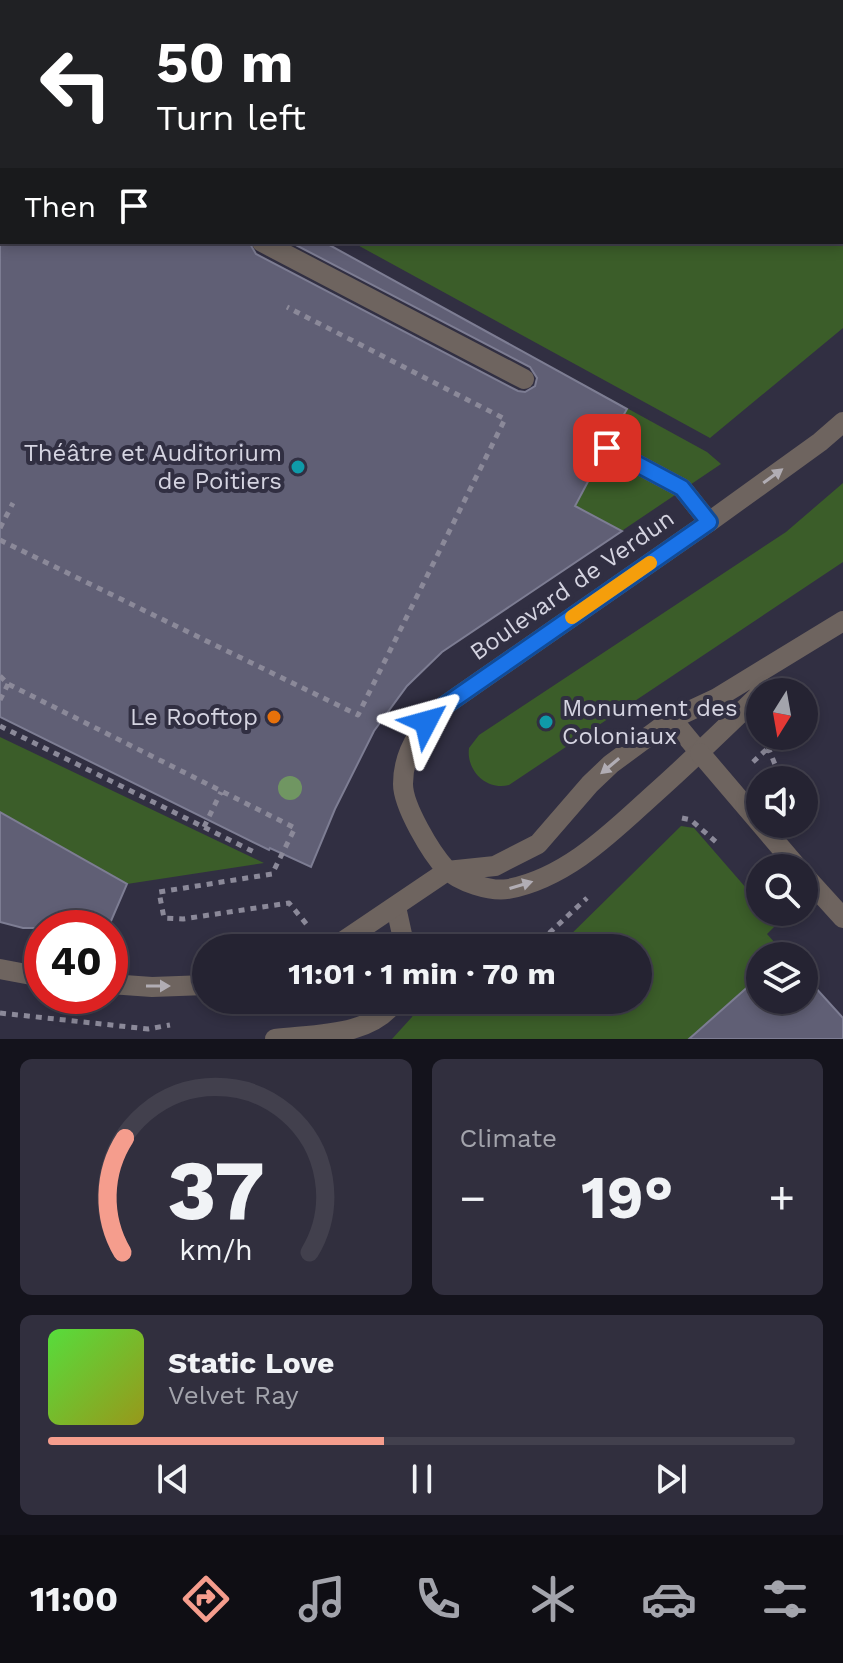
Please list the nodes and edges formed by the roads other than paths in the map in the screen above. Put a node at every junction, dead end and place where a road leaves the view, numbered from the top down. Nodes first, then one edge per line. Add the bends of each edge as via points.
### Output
1 (266, 244) edge
2 (524, 379) dead end
3 (843, 422) edge
4 (607, 448) dead end
5 (709, 522) junction
6 (843, 621) edge
7 (816, 639) junction
8 (776, 678) edge
9 (746, 708) edge
10 (672, 719) junction
11 (700, 753) junction
12 (786, 854) edge
13 (447, 871) junction
14 (818, 890) edge
15 (396, 907) junction
16 (843, 918) edge
17 (355, 934) edge
18 (402, 934) edge
19 (0, 969) edge
20 (24, 974) edge
21 (128, 984) edge
22 (192, 985) edge
23 (383, 1014) edge
24 (275, 1039) edge

1 - 2 street
5 -> 3 street, Boulevard de Verdun
4 - 5 street via 682,488
5 - 13 street, Boulevard de Verdun via 426,722 410,751 403,784 415,821
6 - 7 street
7 - 8 street
7 - 10 street
9 - 11 street
10 - 11 street
10 -> 13 street via 611,764 538,844 495,866
11 - 12 street, bridge
13 -> 11 street via 472,884 506,889 543,878 610,834
13 - 15 street
14 - 16 street
15 - 17 street
15 - 18 street
19 - 20 street
21 -> 22 street
23 - 24 street via 355,1028

